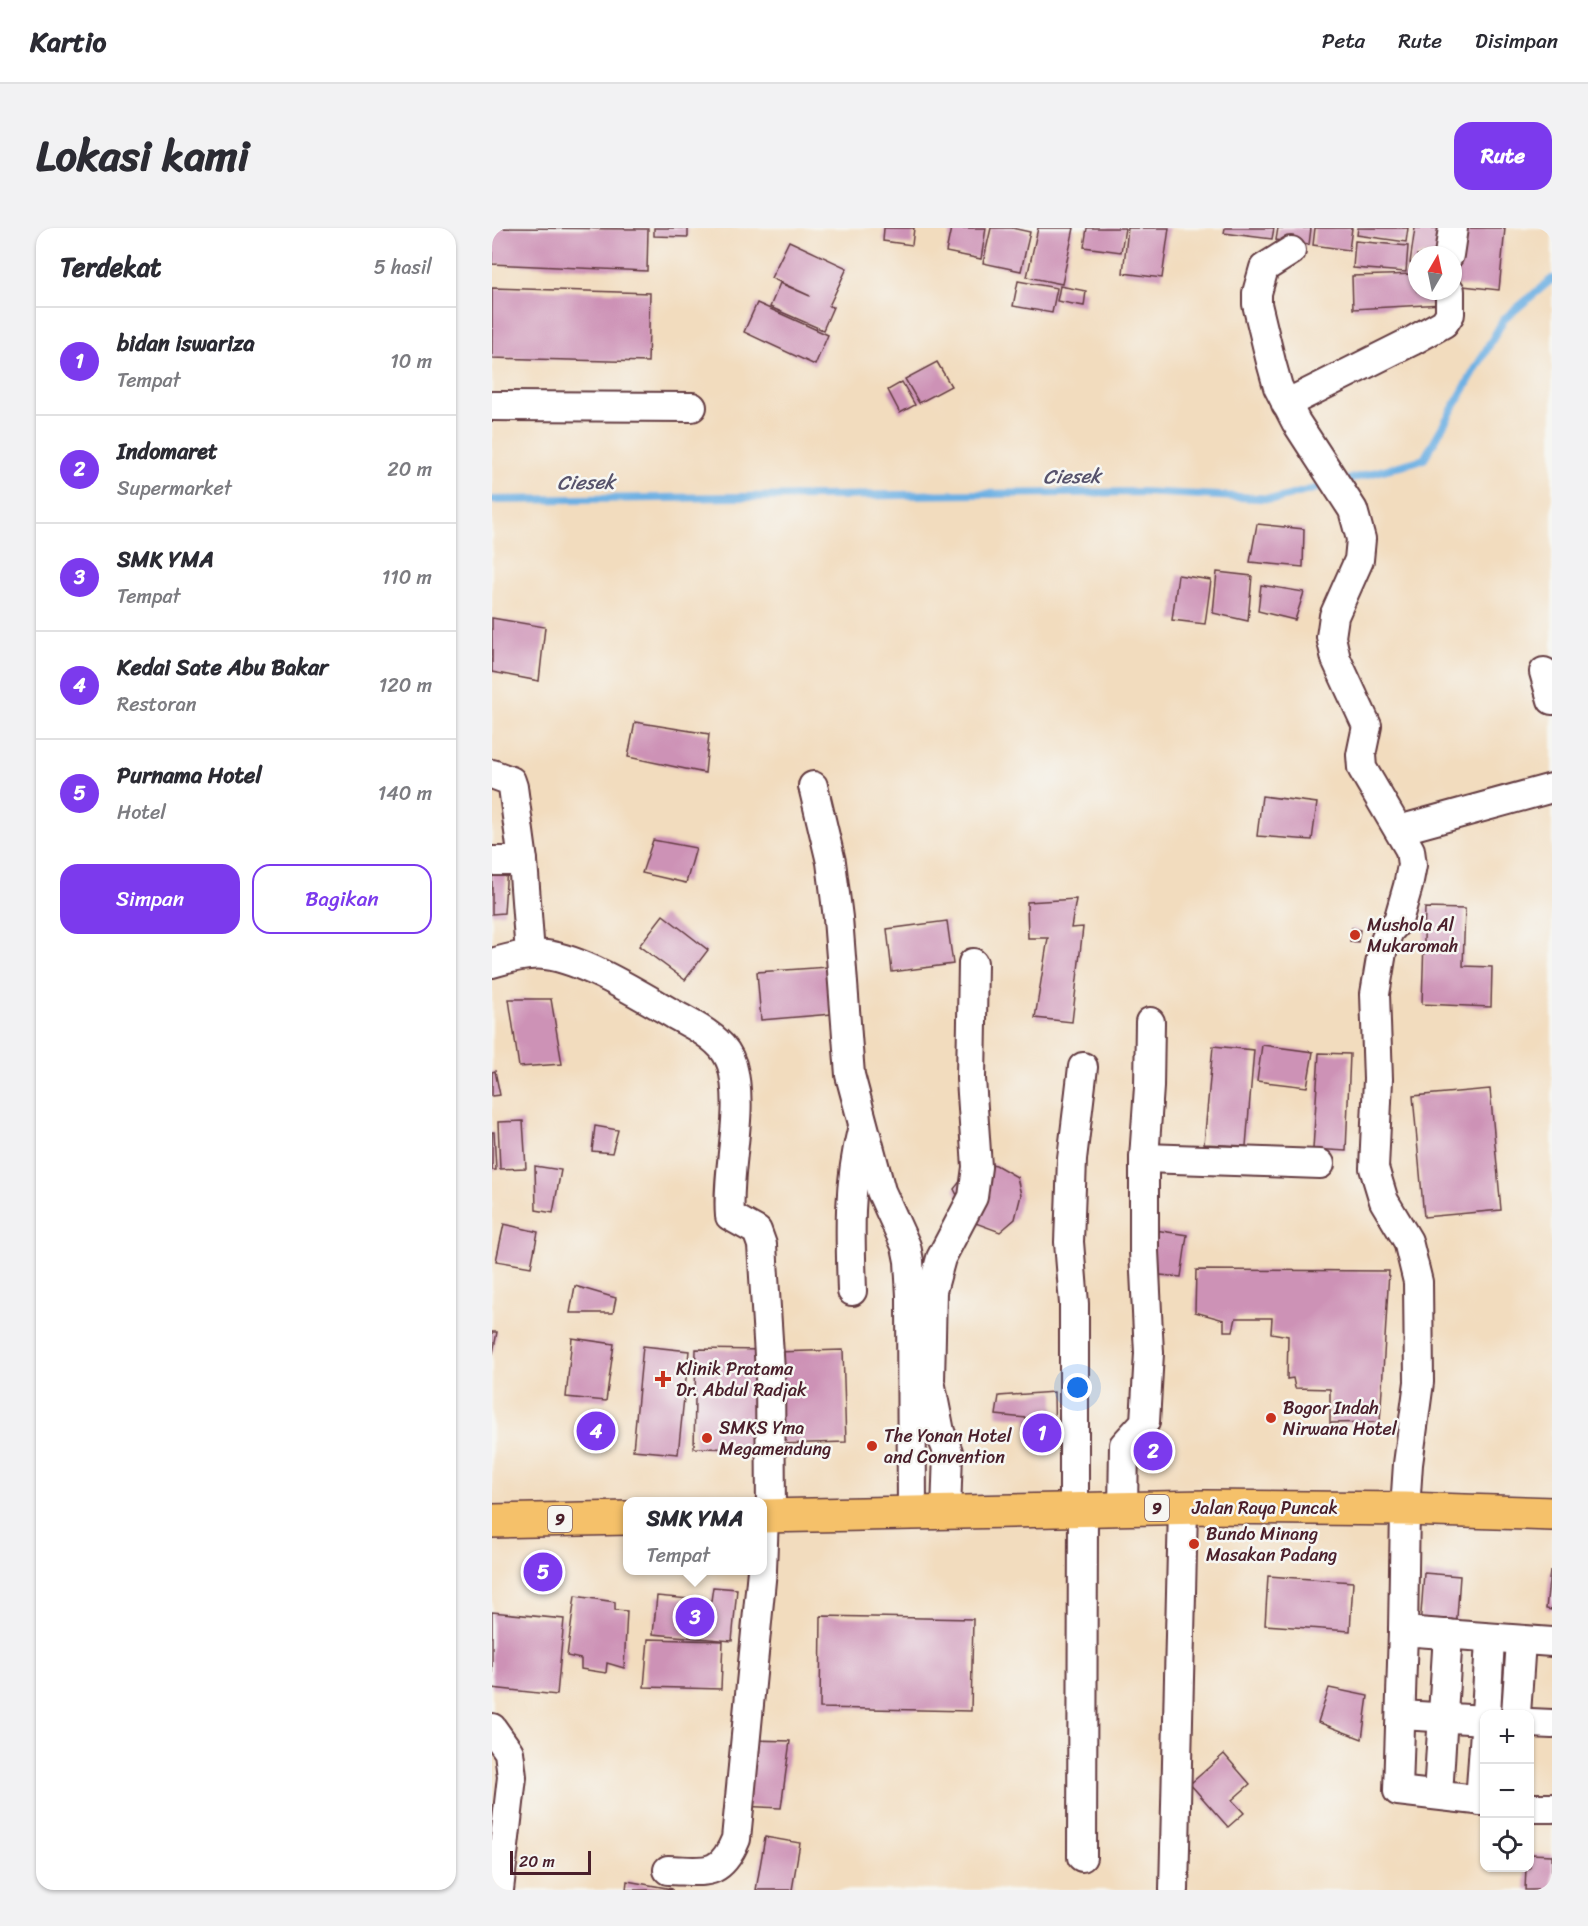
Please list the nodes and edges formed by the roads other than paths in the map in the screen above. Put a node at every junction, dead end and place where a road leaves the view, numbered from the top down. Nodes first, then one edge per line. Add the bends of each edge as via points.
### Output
1 (1453, 228) edge
2 (1450, 246) edge
3 (1291, 251) dead end
4 (1450, 300) edge
5 (492, 406) edge
6 (692, 406) dead end
7 (1291, 413) junction
8 (1544, 672) dead end
9 (1552, 700) edge
10 (492, 774) edge
11 (813, 786) dead end
12 (1552, 788) edge
13 (1399, 830) junction
14 (492, 861) edge
15 (523, 861) junction
16 (530, 954) junction
17 (492, 963) edge
18 (973, 963) dead end
19 (1150, 1022) dead end
20 (1083, 1067) dead end
21 (863, 1128) junction
22 (1144, 1158) junction
23 (1320, 1164) dead end
24 (852, 1291) dead end
25 (767, 1497) edge
26 (1183, 1508) junction
27 (1123, 1509) junction
28 (1405, 1509) junction
29 (1078, 1510) junction
30 (946, 1512) junction
31 (912, 1513) junction
32 (1552, 1514) edge
33 (767, 1516) edge
34 (623, 1518) edge
35 (492, 1524) edge
36 (762, 1575) edge
37 (1403, 1631) junction
38 (1448, 1634) junction
39 (1490, 1639) junction
40 (1521, 1641) junction
41 (1552, 1642) edge
42 (1486, 1710) edge
43 (1516, 1710) edge
44 (1401, 1715) junction
45 (1442, 1717) junction
46 (1552, 1718) edge
47 (1480, 1720) edge
48 (1534, 1723) edge
49 (1552, 1724) edge
50 (492, 1728) edge
51 (1438, 1795) junction
52 (1480, 1801) edge
53 (1534, 1808) edge
54 (1552, 1808) edge
55 (1082, 1857) dead end
56 (668, 1870) dead end
57 (500, 1890) edge
58 (1174, 1890) edge

1 - 2 street
3 - 7 street via 1264,268 1257,304 1271,362
4 - 7 street via 1450,314 1444,323
5 - 6 street
7 - 13 street via 1353,510 1361,538 1359,560 1334,616 1331,637 1336,659 1366,726 1362,768
8 - 9 street
10 - 15 street via 511,780
11 - 21 street via 831,862 850,1075
12 - 13 street
13 - 28 street via 1410,850 1412,865 1398,921 1383,946 1377,974 1374,1168 1384,1201 1408,1241 1418,1282 1419,1382
14 - 15 street
15 - 16 street
16 - 17 street
16 - 25 street via 576,963 643,996 716,1040 729,1056 736,1122 730,1216 757,1231 762,1245 770,1371
18 - 30 street via 970,1079 976,1179 973,1197 941,1258 932,1291 930,1381 948,1452
19 - 22 street
20 - 29 street via 1072,1160 1069,1242
21 - 24 street via 850,1205
21 - 31 street via 881,1191 909,1261
22 - 23 street
22 - 27 street via 1148,1376 1145,1422 1124,1445
26 - 27 highway, Jalan Raya Puncak / 9
26 - 28 highway, Jalan Raya Puncak / 9
26 - 58 street
27 - 29 highway, Jalan Raya Puncak / 9
28 - 32 highway, Jalan Raya Puncak / 9
28 - 37 street
29 - 30 highway, Jalan Raya Puncak / 9
29 - 55 street
30 - 31 highway, Jalan Raya Puncak / 9
31 - 33 highway, Jalan Raya Puncak / 9
34 - 35 highway, 9
36 - 56 street via 736,1839 729,1857 708,1871
37 - 38 street
37 - 44 street
38 - 39 street
38 - 45 street
39 - 40 street
39 - 42 street
40 - 41 street
40 - 43 street
44 - 45 street
44 - 51 street via 1398,1791
45 - 47 street
45 - 51 street
46 - 49 street
48 - 49 street
50 - 57 street via 509,1752 512,1777
51 - 52 street
53 - 54 street

